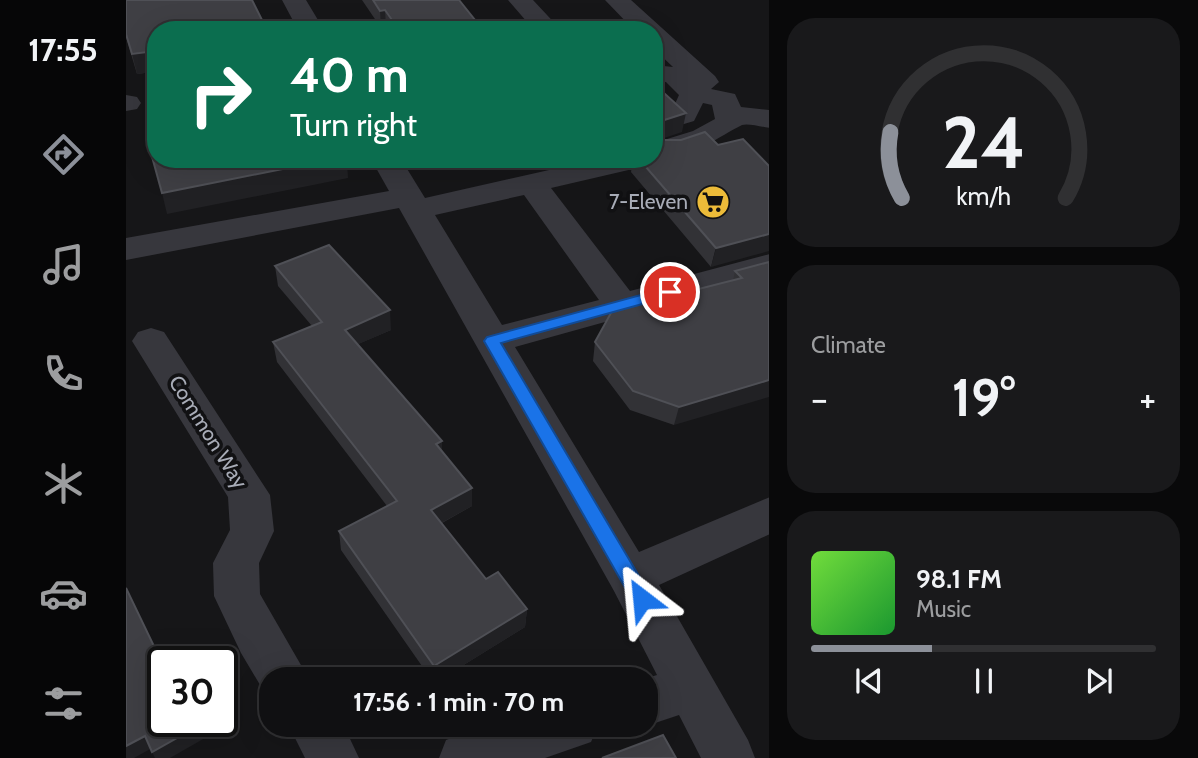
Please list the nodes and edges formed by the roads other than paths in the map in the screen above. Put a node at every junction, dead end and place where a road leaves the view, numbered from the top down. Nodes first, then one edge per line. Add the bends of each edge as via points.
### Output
1 (294, 0) edge
2 (520, 0) edge
3 (617, 0) edge
4 (306, 21) edge
5 (540, 21) edge
6 (639, 21) edge
7 (663, 44) edge
8 (663, 74) edge
9 (694, 93) junction
10 (726, 107) junction
11 (769, 119) edge
12 (663, 142) edge
13 (663, 151) edge
14 (391, 168) edge
15 (594, 168) edge
16 (531, 183) junction
17 (412, 204) junction
18 (126, 249) edge
19 (769, 265) edge
20 (621, 306) junction
21 (150, 341) dead end
22 (492, 341) junction
23 (769, 514) edge
24 (630, 577) junction
25 (276, 667) edge
26 (668, 695) edge
27 (321, 737) edge
28 (532, 737) edge
29 (333, 758) edge
30 (465, 758) edge
31 (729, 758) edge

1 - 4 street
2 - 5 street
3 - 6 street
7 - 10 street
8 - 9 street via 674,75
9 - 10 street
9 - 12 street via 689,108
10 - 11 street
10 - 13 street via 730,122
14 - 17 street
15 - 16 street
16 - 17 street
16 - 20 street
17 - 18 street
17 - 22 street
19 - 20 street
20 - 22 street
21 - 25 street, Common Way via 248,495 252,531 236,563 237,596
22 - 24 street
23 - 24 street
24 - 26 street
26 - 31 street
27 - 29 street
28 - 30 street

